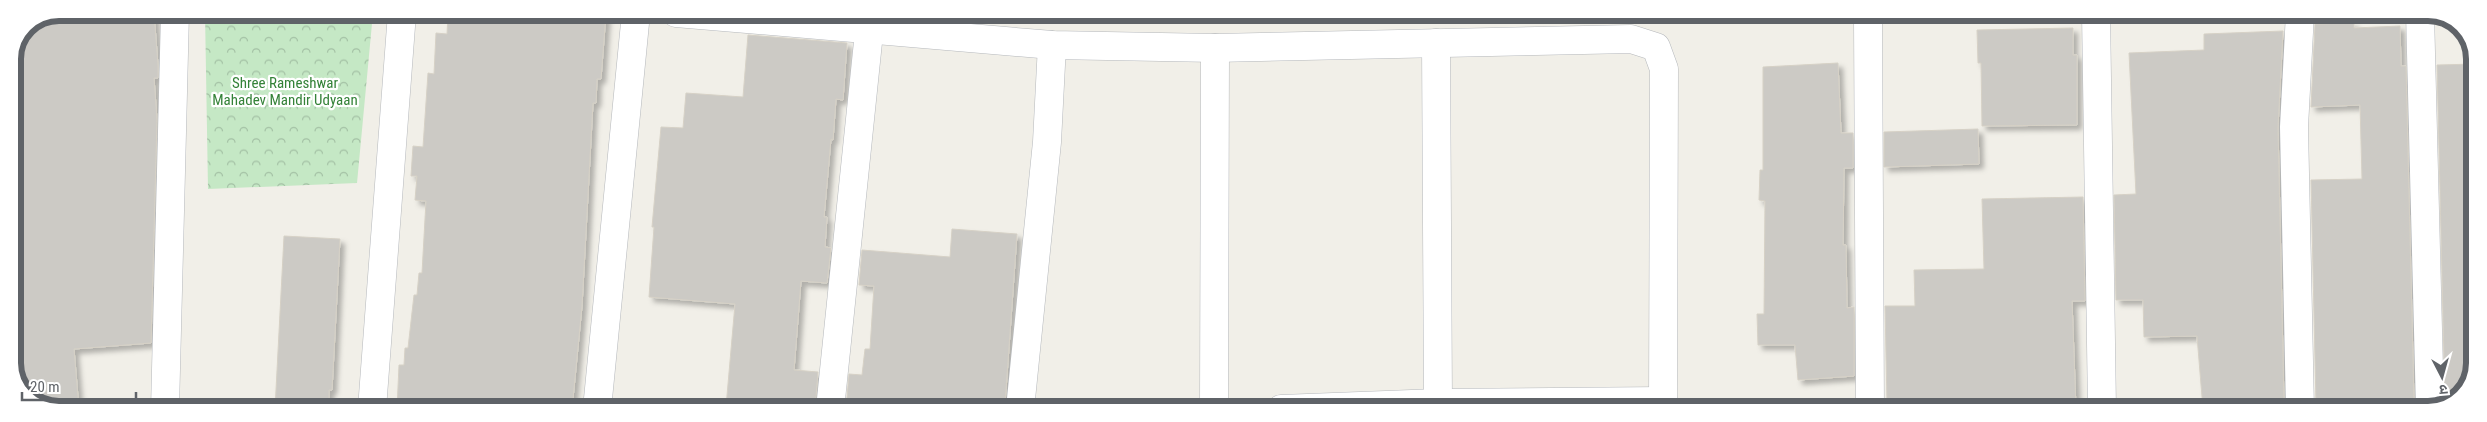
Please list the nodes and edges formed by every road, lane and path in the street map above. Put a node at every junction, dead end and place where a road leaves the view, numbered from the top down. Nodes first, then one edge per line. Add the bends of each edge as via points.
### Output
1 (176, 21) edge
2 (401, 21) edge
3 (635, 21) edge
4 (871, 21) edge
5 (873, 21) edge
6 (1868, 22) edge
7 (2096, 22) edge
8 (2300, 22) edge
9 (2420, 22) edge
10 (1436, 43) junction
11 (1052, 46) junction
12 (1215, 48) junction
13 (165, 400) edge
14 (373, 400) edge
15 (598, 400) edge
16 (831, 400) edge
17 (1021, 400) edge
18 (1214, 400) edge
19 (1438, 401) edge
20 (1663, 401) edge
21 (1870, 401) edge
22 (2102, 401) edge
23 (2300, 401) edge
24 (2430, 401) edge

1 - 13 street
2 - 14 street
3 - 15 street
4 - 16 street
5 - 11 street
6 - 21 street
7 - 22 street
8 - 23 street via 2294,127
9 - 24 street
10 - 12 street
10 - 19 street
10 - 20 street via 1631,38 1656,47 1664,69
11 - 12 street
11 - 17 street via 1047,142
12 - 18 street

